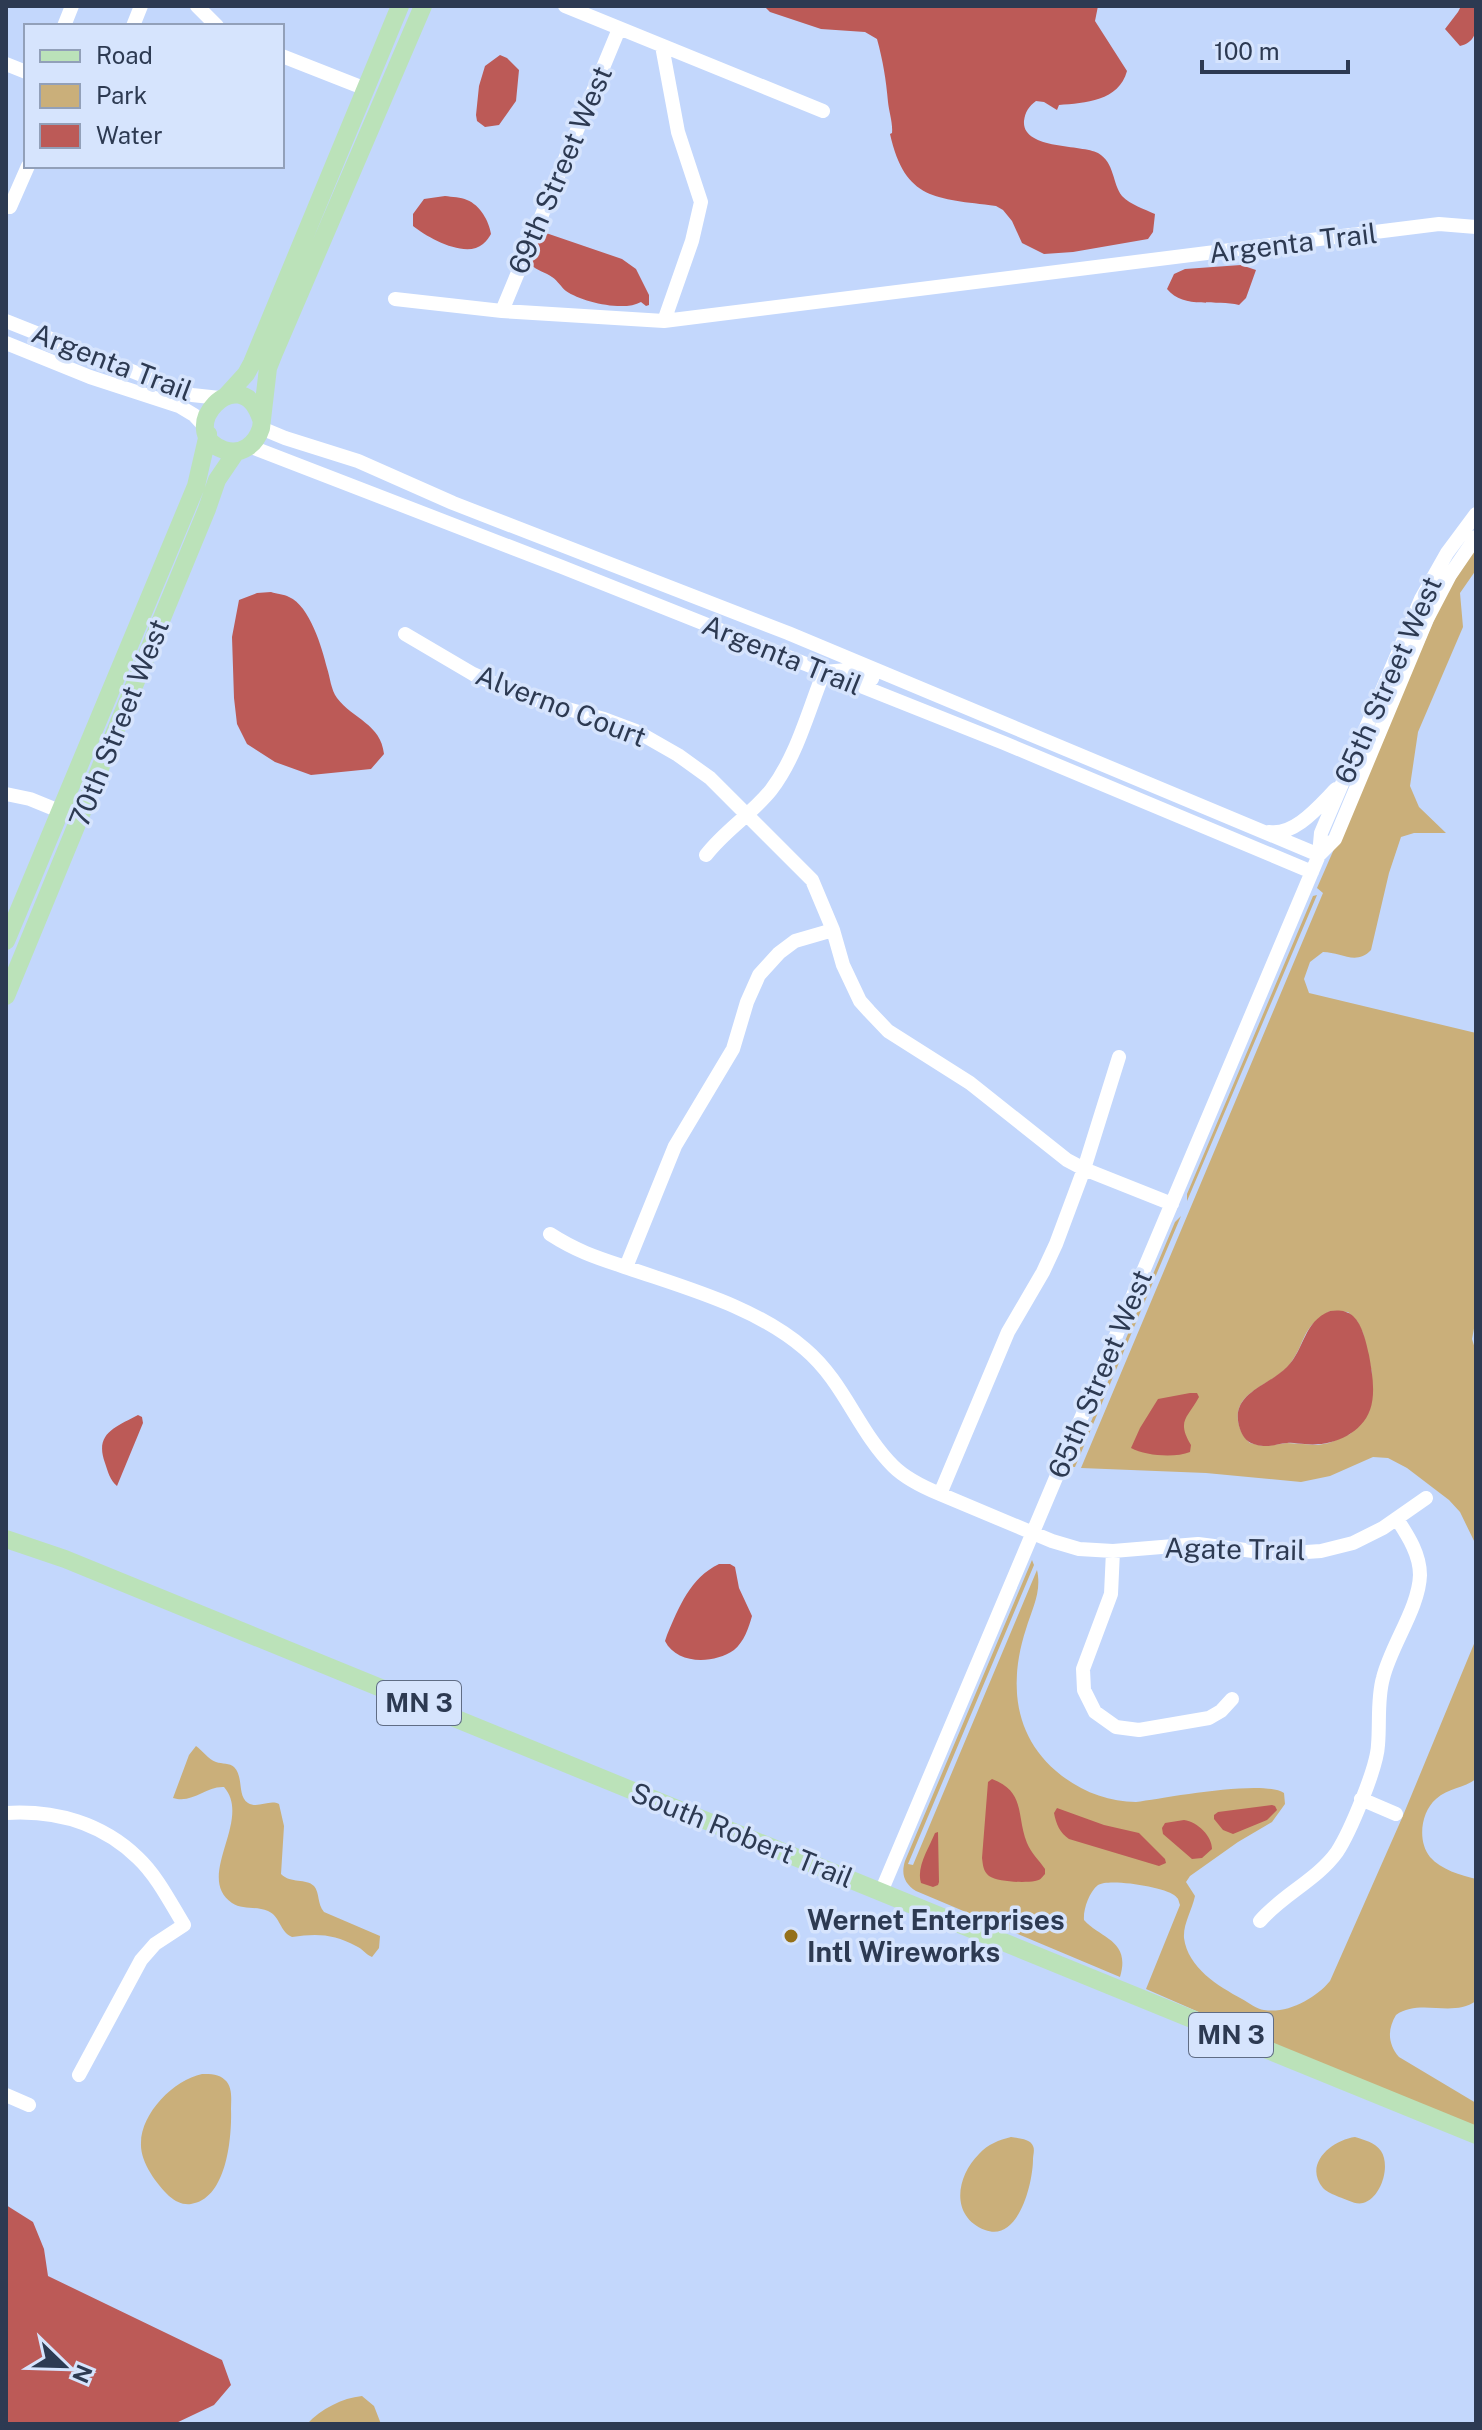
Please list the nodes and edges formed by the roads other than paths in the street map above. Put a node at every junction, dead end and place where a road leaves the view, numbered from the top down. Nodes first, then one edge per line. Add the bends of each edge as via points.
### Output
1 (197, 6) edge
2 (400, 6) edge
3 (423, 6) edge
4 (565, 6) edge
5 (215, 24) edge
6 (619, 29) junction
7 (662, 46) junction
8 (284, 57) edge
9 (366, 89) junction
10 (823, 111) dead end
11 (27, 168) edge
12 (10, 207) dead end
13 (1476, 227) edge
14 (395, 299) dead end
15 (502, 311) junction
16 (6, 321) edge
17 (664, 321) junction
18 (6, 343) edge
19 (222, 398) junction
20 (261, 423) junction
21 (207, 431) junction
22 (242, 449) junction
23 (1476, 514) edge
24 (1476, 537) edge
25 (405, 634) dead end
26 (824, 672) junction
27 (969, 709) junction
28 (1342, 783) junction
29 (6, 794) edge
30 (60, 811) junction
31 (748, 815) junction
32 (79, 819) junction
33 (1262, 830) junction
34 (706, 855) dead end
35 (1319, 855) junction
36 (1312, 872) junction
37 (833, 930) junction
38 (6, 941) edge
39 (6, 996) edge
40 (1119, 1057) dead end
41 (1084, 1169) junction
42 (1172, 1204) junction
43 (550, 1234) dead end
44 (626, 1267) junction
45 (940, 1494) junction
46 (1426, 1498) dead end
47 (1397, 1519) junction
48 (1033, 1533) junction
49 (6, 1539) edge
50 (1113, 1551) junction
51 (1232, 1699) dead end
52 (1361, 1799) junction
53 (6, 1813) edge
54 (1396, 1814) dead end
55 (881, 1892) junction
56 (1260, 1921) dead end
57 (79, 2075) dead end
58 (6, 2095) edge
59 (29, 2105) dead end
60 (1476, 2135) edge

1 - 5 street
2 - 9 main road
3 - 20 main road via 268,368
4 - 6 street
6 - 7 street
6 - 15 street, 69th Street West
7 - 10 street
7 - 17 street via 678,132 701,202
8 - 9 street
9 - 19 main road via 252,363
11 - 12 street
13 - 17 street, Argenta Trail via 1439,224
14 - 15 street, Argenta Trail
15 - 17 street, Argenta Trail
16 - 19 street, Argenta Trail via 192,395
18 - 21 street, Argenta Trail via 179,406
19 - 20 main road via 246,398 258,410
19 - 21 main road via 207,412
20 - 22 main road via 259,436
20 - 27 street, Argenta Trail via 285,438 358,461
21 - 22 main road via 217,447
21 - 30 main road, 70th Street West via 196,486
22 - 26 street, Argenta Trail
22 - 32 main road, 70th Street West via 213,489
23 - 28 street, 65th Street West via 1421,599
24 - 35 street, 65th Street West via 1437,599 1335,839
25 - 31 street, Alverno Court via 504,688 648,737 723,788
26 - 27 street via 847,670 939,705
26 - 31 street via 784,770
26 - 36 street, Argenta Trail
27 - 33 street, Argenta Trail
28 - 33 street via 1290,829
28 - 35 street, 65th Street West via 1321,833
29 - 30 street
30 - 32 street
30 - 38 main road, 70th Street West
31 - 34 street
31 - 37 street, Alverno Court via 812,880
32 - 39 main road, 70th Street West
33 - 35 street, Argenta Trail
35 - 36 street, 65th Street West
36 - 42 street, 65th Street West
37 - 41 street, Alverno Court via 860,1001 888,1031 970,1083
37 - 44 street via 795,941 759,975 733,1049 675,1146
40 - 41 street
41 - 42 street, Alverno Court
41 - 45 street via 1056,1244 1008,1332
42 - 48 street, 65th Street West
43 - 44 street, Agate Trail via 589,1256
44 - 45 street, Agate Trail via 748,1312 793,1339 840,1386 890,1463
45 - 48 street, Agate Trail
46 - 47 street, Agate Trail
47 - 50 street, Agate Trail via 1353,1543 1312,1552 1268,1554 1198,1544
47 - 52 street via 1417,1555 1420,1579 1384,1675 1377,1755
48 - 50 street, Agate Trail via 1074,1548
48 - 55 street, 65th Street West
49 - 55 main road, South Robert Trail / MN 3
50 - 51 street via 1110,1601 1082,1674 1085,1696 1095,1712 1116,1727 1139,1730 1209,1718
52 - 54 street
52 - 56 street via 1333,1857
53 - 57 street via 59,1815 105,1834 138,1858 184,1925 141,1960
55 - 60 main road, South Robert Trail / MN 3
58 - 59 street

